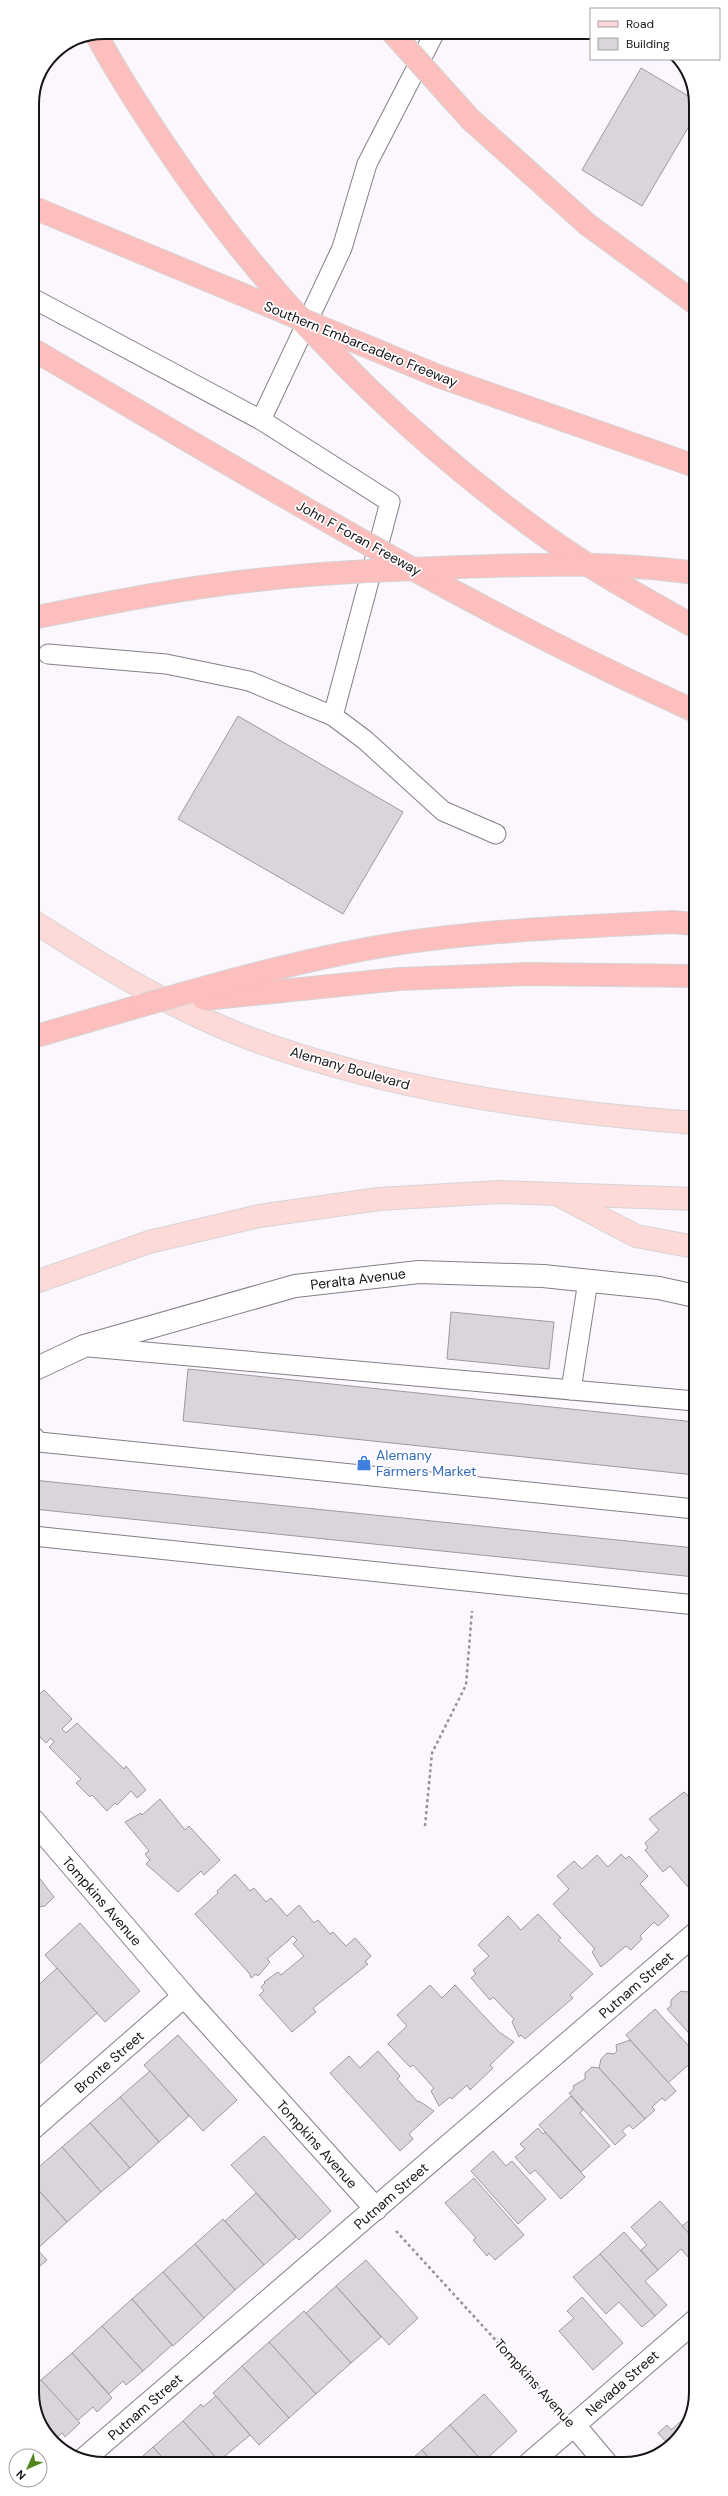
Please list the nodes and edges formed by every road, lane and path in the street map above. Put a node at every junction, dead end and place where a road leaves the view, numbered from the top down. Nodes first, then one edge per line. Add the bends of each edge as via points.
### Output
1 (99, 39) edge
2 (398, 39) edge
3 (431, 39) edge
4 (39, 210) edge
5 (689, 299) edge
6 (39, 302) edge
7 (39, 353) edge
8 (261, 420) junction
9 (689, 464) edge
10 (689, 573) edge
11 (39, 617) edge
12 (689, 623) edge
13 (48, 654) dead end
14 (689, 708) edge
15 (334, 716) junction
16 (496, 834) dead end
17 (689, 923) edge
18 (39, 926) edge
19 (689, 976) edge
20 (143, 1005) junction
21 (39, 1034) edge
22 (689, 1122) edge
23 (552, 1192) junction
24 (689, 1199) edge
25 (689, 1246) edge
26 (588, 1281) junction
27 (39, 1282) edge
28 (689, 1295) edge
29 (84, 1346) junction
30 (39, 1367) edge
31 (571, 1390) junction
32 (689, 1400) edge
33 (39, 1442) edge
34 (689, 1508) edge
35 (39, 1537) edge
36 (475, 1582) junction
37 (689, 1604) edge
38 (425, 1826) dead end
39 (39, 1827) edge
40 (689, 1940) edge
41 (184, 1996) junction
42 (39, 2123) edge
43 (376, 2209) junction
44 (689, 2326) edge
45 (574, 2425) junction
46 (88, 2455) edge
47 (537, 2457) edge
48 (601, 2457) edge

1 - 12 highway, bridge via 117,74 194,188 267,283 360,381 446,460 549,539
2 - 5 highway, bridge via 470,119 588,225
3 - 8 lane via 367,164 342,248
4 - 9 highway, Southern Embarcadero Freeway, bridge via 438,376
6 - 8 lane
7 - 14 highway, John F Foran Freeway, bridge via 363,542 515,624
8 - 15 lane via 390,502
10 - 11 highway, bridge via 588,565 340,572 256,580 166,593
13 - 15 lane via 166,664 249,680
15 - 16 lane via 365,740 443,811
17 - 20 highway, bridge via 672,922 521,930 389,945 265,971
18 - 22 main road, Alemany Boulevard via 182,1009 246,1037 310,1058 461,1096 537,1108
19 - 20 highway, bridge via 527,974 399,979
20 - 21 highway
23 - 24 main road
23 - 25 main road via 636,1236
23 - 27 main road via 499,1192 379,1199 259,1216 149,1242
26 - 28 street, Peralta Avenue via 660,1288
26 - 29 street, Peralta Avenue via 543,1276 419,1272 296,1286
26 - 31 lane
29 - 30 street, Peralta Avenue
29 - 31 lane
31 - 32 lane
33 - 34 lane
35 - 36 lane
36 - 37 lane
36 - 38 path via 466,1685 432,1753
39 - 41 street, Tompkins Avenue
40 - 43 street, Putnam Street
41 - 42 street, Bronte Street
41 - 43 street, Tompkins Avenue
43 - 45 path, Tompkins Avenue
43 - 46 street, Putnam Street
44 - 45 street, Nevada Street
45 - 47 street, Nevada Street
45 - 48 street, Tompkins Avenue

